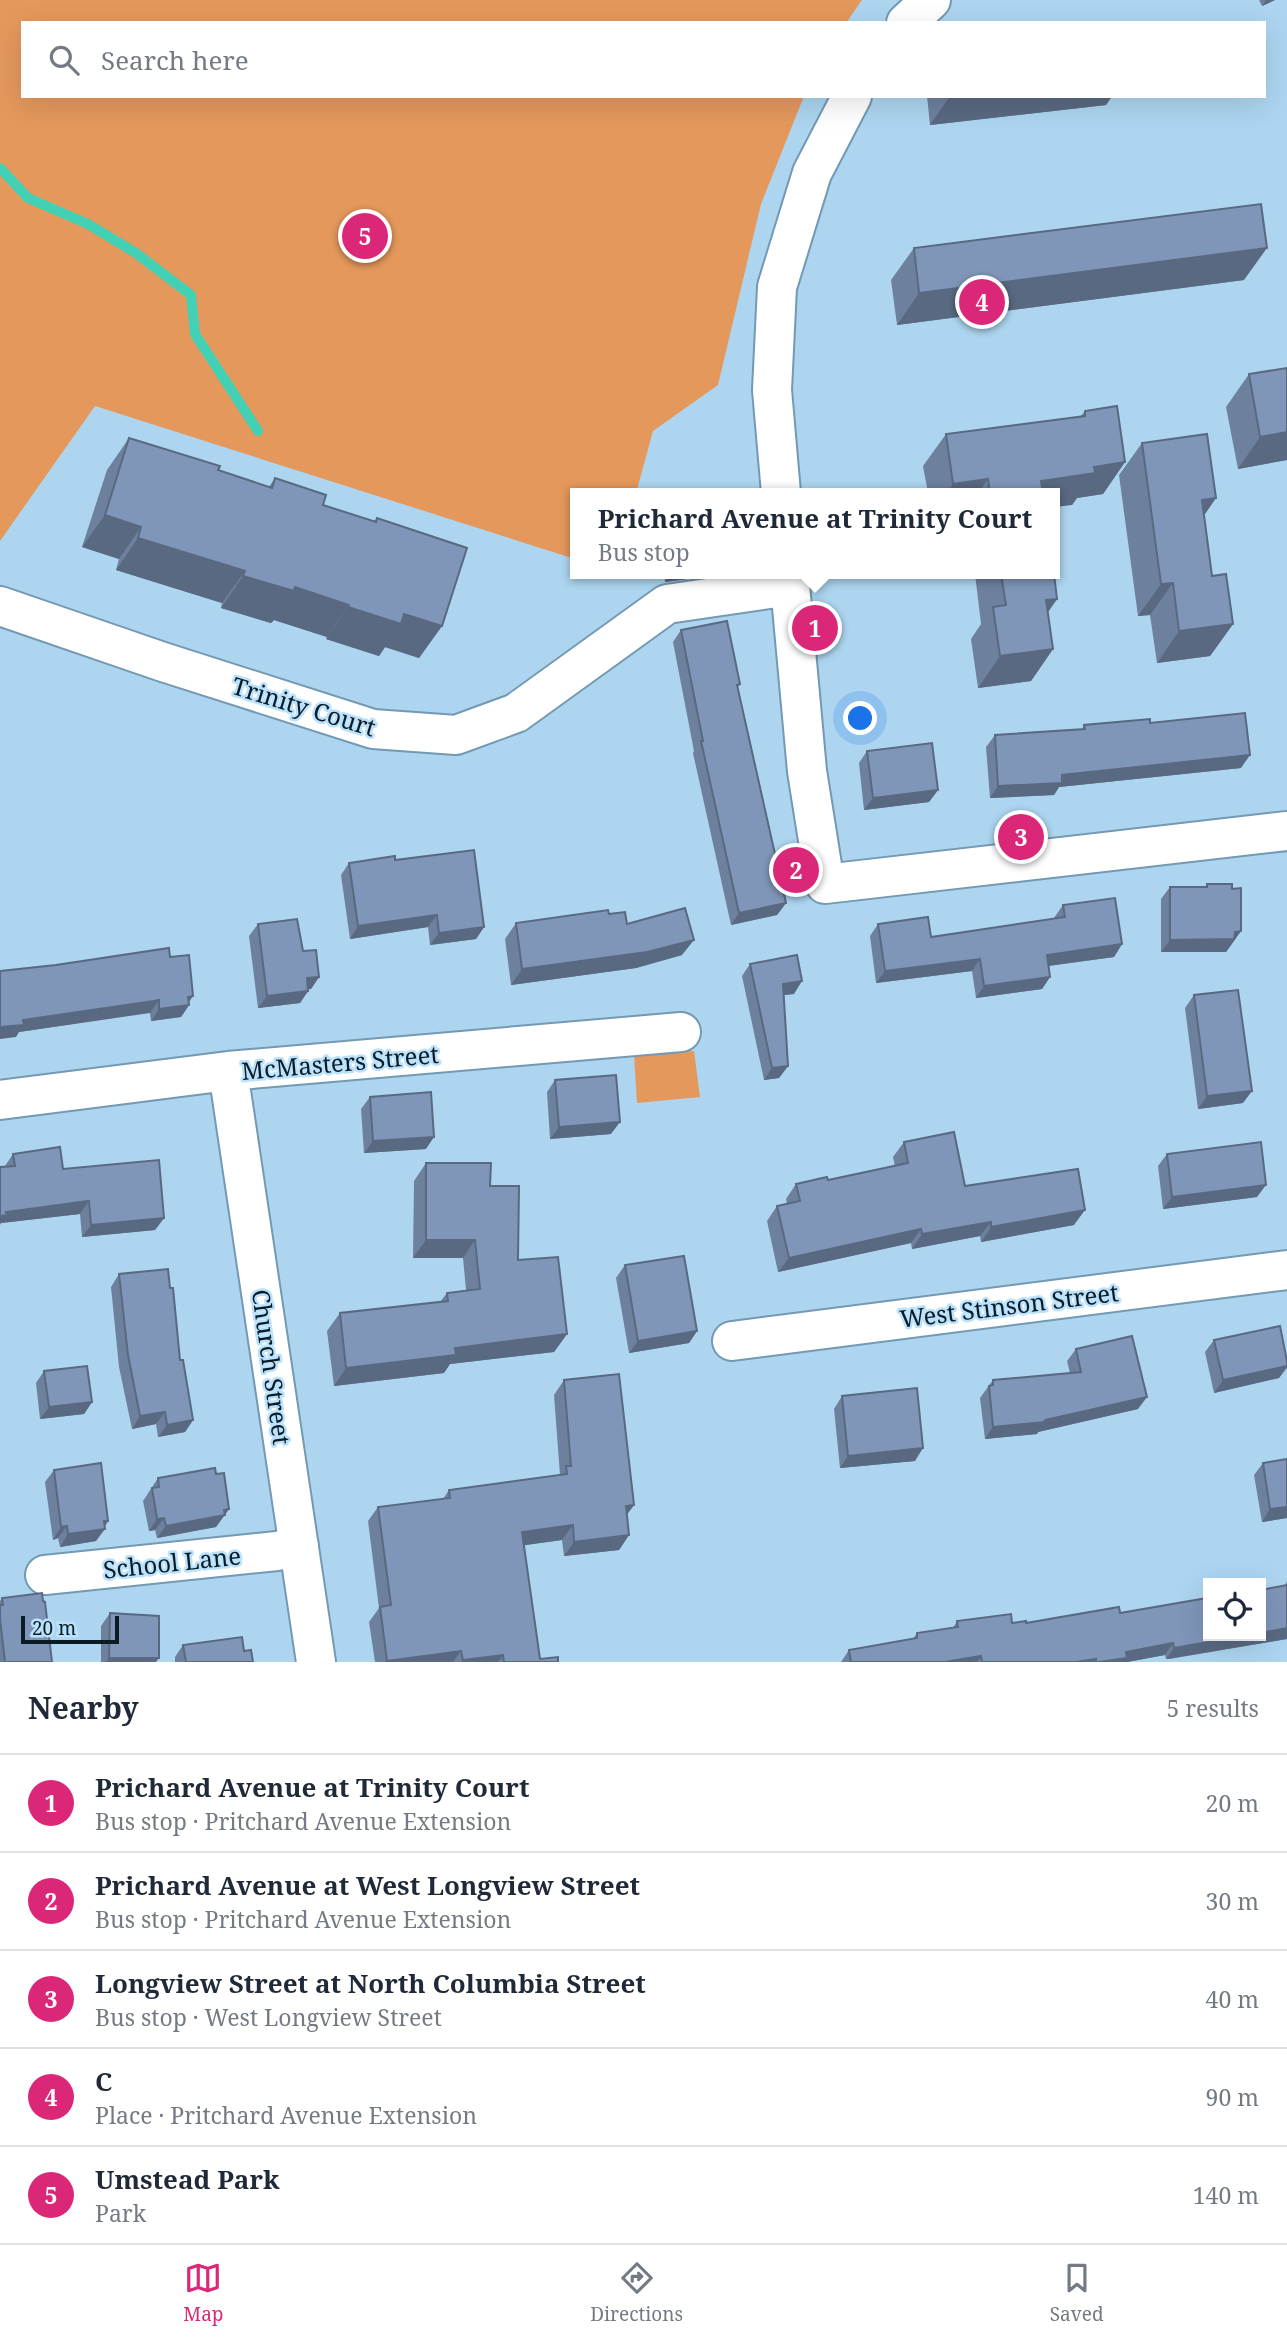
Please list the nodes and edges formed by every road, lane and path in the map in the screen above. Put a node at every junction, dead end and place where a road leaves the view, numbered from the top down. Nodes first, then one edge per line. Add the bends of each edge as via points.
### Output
1 (931, 0) edge
2 (908, 21) edge
3 (851, 98) edge
4 (781, 488) edge
5 (789, 580) edge
6 (0, 606) edge
7 (1287, 831) edge
8 (681, 1032) dead end
9 (229, 1071) junction
10 (0, 1100) edge
11 (1287, 1270) edge
12 (732, 1341) dead end
13 (299, 1546) junction
14 (45, 1575) dead end
15 (316, 1662) edge

1 - 2 street
3 - 4 street via 812,173 778,287 772,390
5 - 6 street, Trinity Court via 667,604 516,713 456,735 373,729
5 - 7 street via 807,771 825,884
8 - 9 street, McMasters Street
9 - 10 street, McMasters Street
9 - 13 street, Church Street
11 - 12 street, West Stinson Street
13 - 14 street, School Lane
13 - 15 street, Church Street

